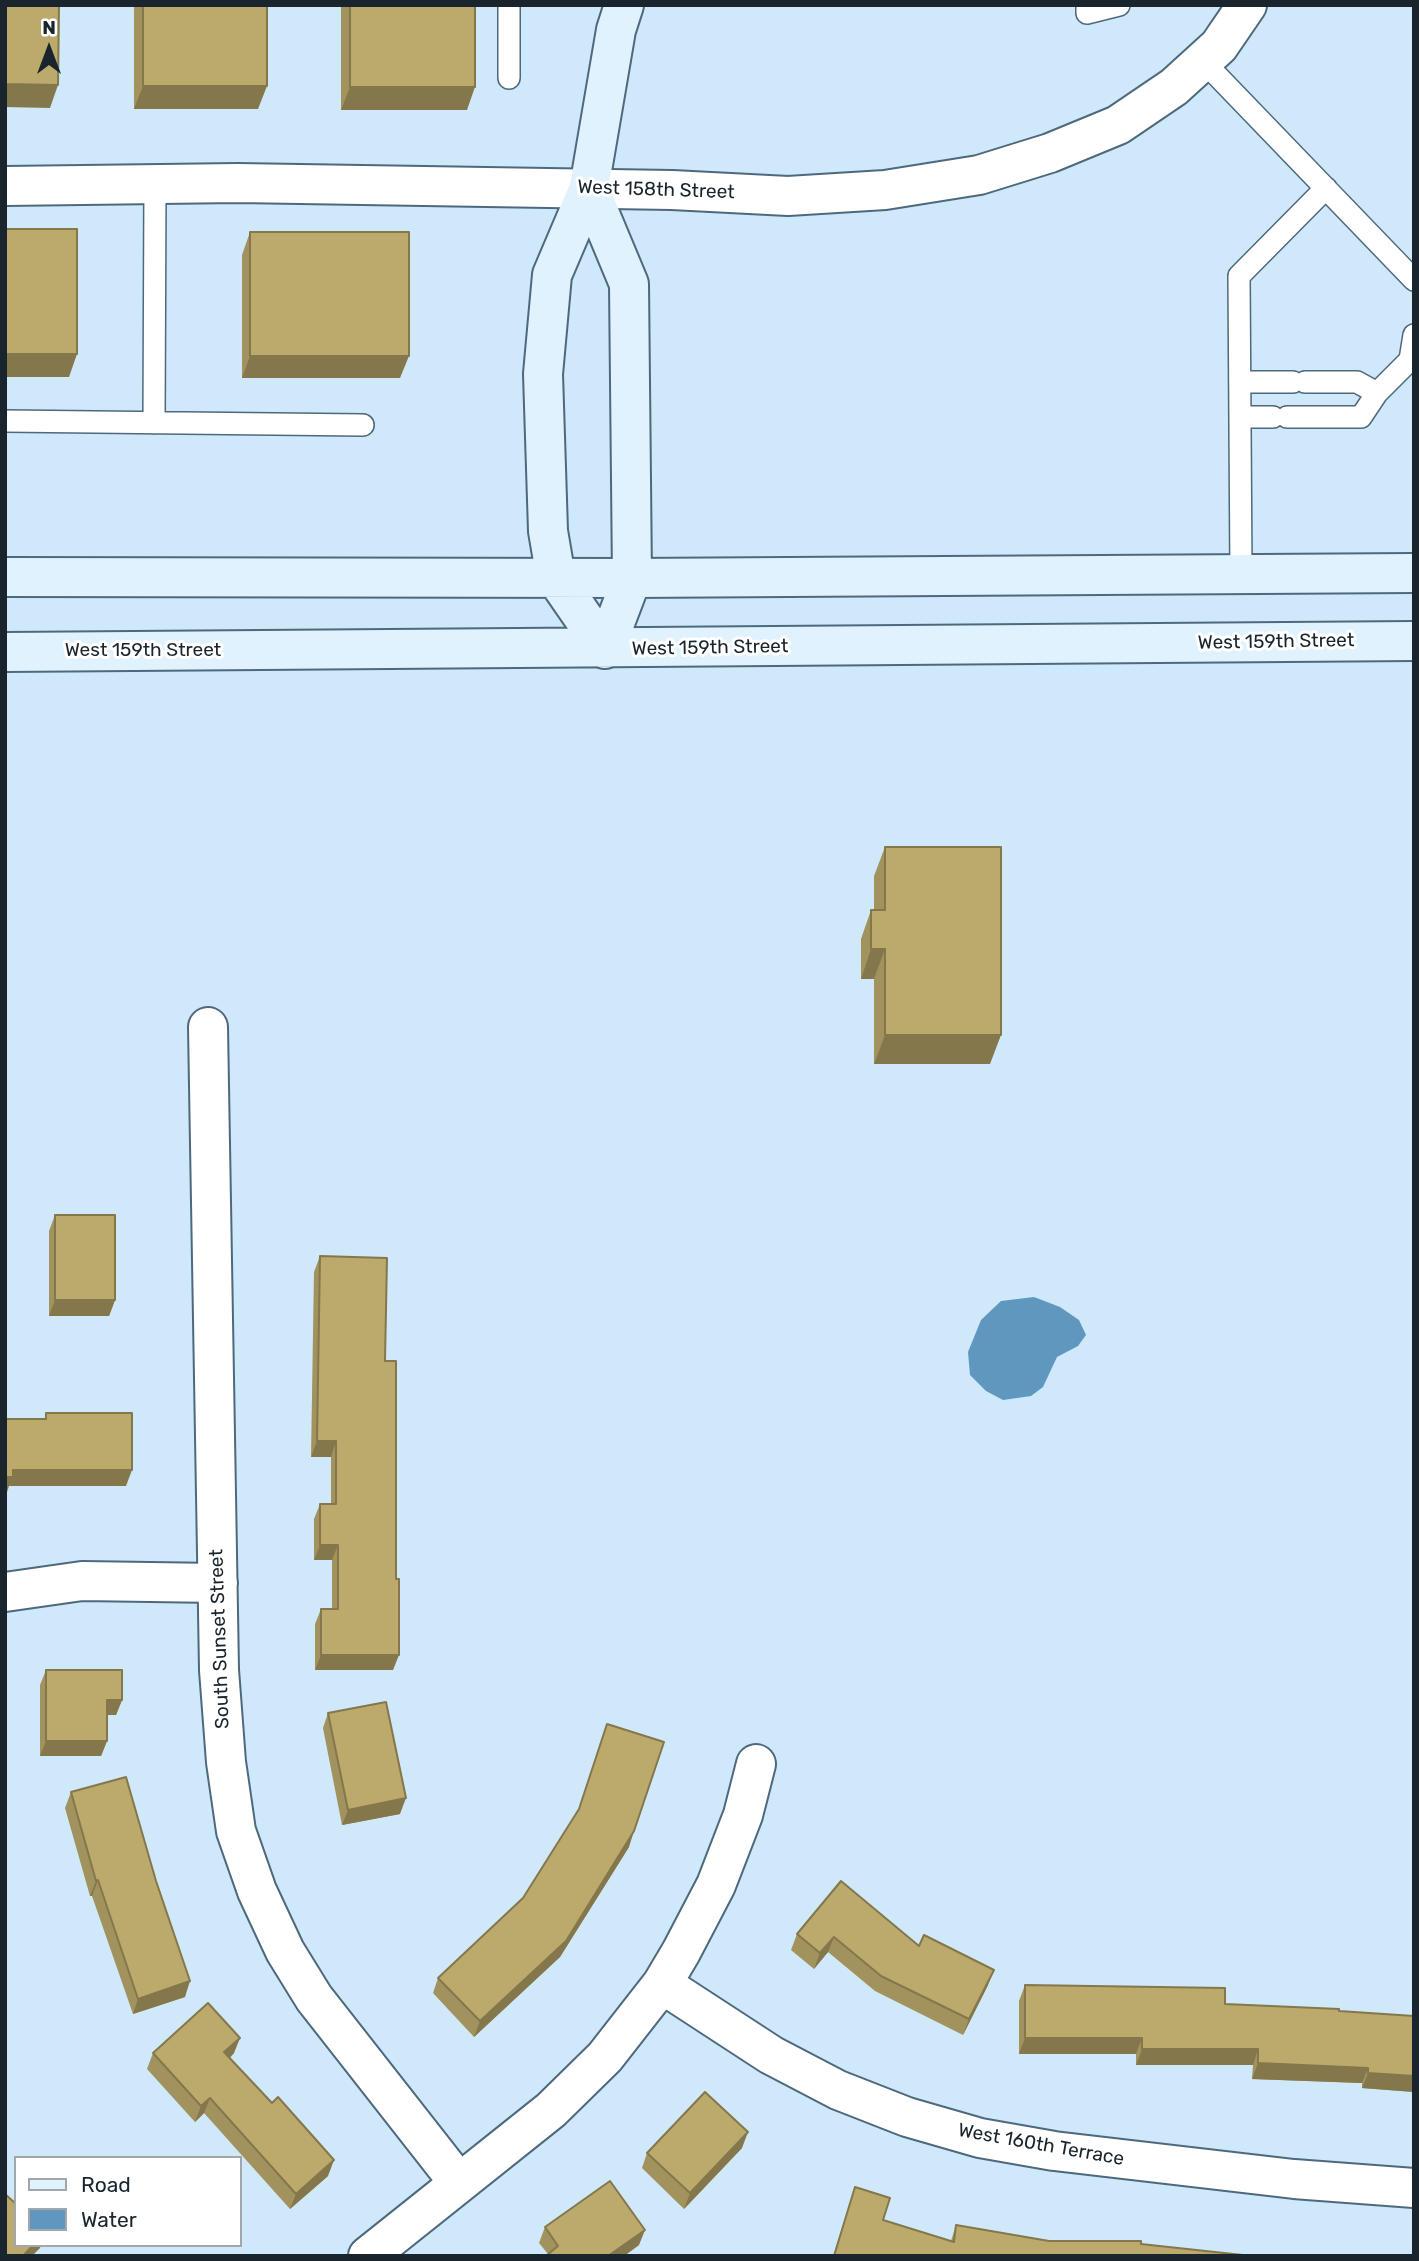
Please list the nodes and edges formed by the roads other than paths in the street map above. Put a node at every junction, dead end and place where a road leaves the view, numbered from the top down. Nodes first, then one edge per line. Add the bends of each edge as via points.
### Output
1 (509, 5) edge
2 (624, 5) edge
3 (1087, 5) edge
4 (1119, 5) edge
5 (1247, 5) edge
6 (1203, 61) junction
7 (509, 78) dead end
8 (155, 184) junction
9 (5, 186) edge
10 (589, 188) junction
11 (1326, 188) junction
12 (1414, 280) edge
13 (1414, 335) edge
14 (1240, 382) junction
15 (1377, 393) junction
16 (1241, 418) junction
17 (5, 421) edge
18 (153, 423) junction
19 (363, 425) dead end
20 (1414, 573) edge
21 (1241, 574) junction
22 (5, 577) edge
23 (556, 578) junction
24 (632, 578) junction
25 (1414, 640) edge
26 (605, 649) junction
27 (5, 652) edge
28 (208, 1027) dead end
29 (218, 1583) junction
30 (5, 1592) edge
31 (756, 1763) dead end
32 (662, 1984) junction
33 (459, 2183) junction
34 (1414, 2188) edge
35 (368, 2256) edge

1 - 7 lane
2 - 10 main road
3 - 4 lane via 1087,13
5 - 6 street, West 158th Street via 1219,47
6 - 10 street, West 158th Street via 1174,88 1118,125 979,175 885,190 788,195
6 - 11 lane
8 - 9 street, West 158th Street
8 - 10 street, West 158th Street
8 - 18 lane
10 - 23 main road via 552,275 543,374 548,531
10 - 24 main road via 629,284
11 - 12 lane
11 - 14 lane via 1239,276
13 - 15 lane via 1410,360
14 - 15 lane via 1357,382
14 - 16 lane
15 - 16 lane via 1361,417
16 - 21 lane
17 - 18 lane
18 - 19 lane
20 - 21 main road
21 - 24 main road
22 - 23 main road
23 - 24 main road
23 - 26 main road
24 - 26 main road
25 - 26 main road, West 159th Street
26 - 27 main road, West 159th Street
28 - 29 street, South Sunset Street
29 - 30 street via 82,1581
29 - 33 street, South Sunset Street via 226,1762 236,1830 257,1891 314,1998
31 - 32 street via 743,1815 716,1885
32 - 33 street via 605,2057 551,2110
32 - 34 street, West 160th Terrace via 771,2055 838,2090 980,2138 1294,2179
33 - 35 street

